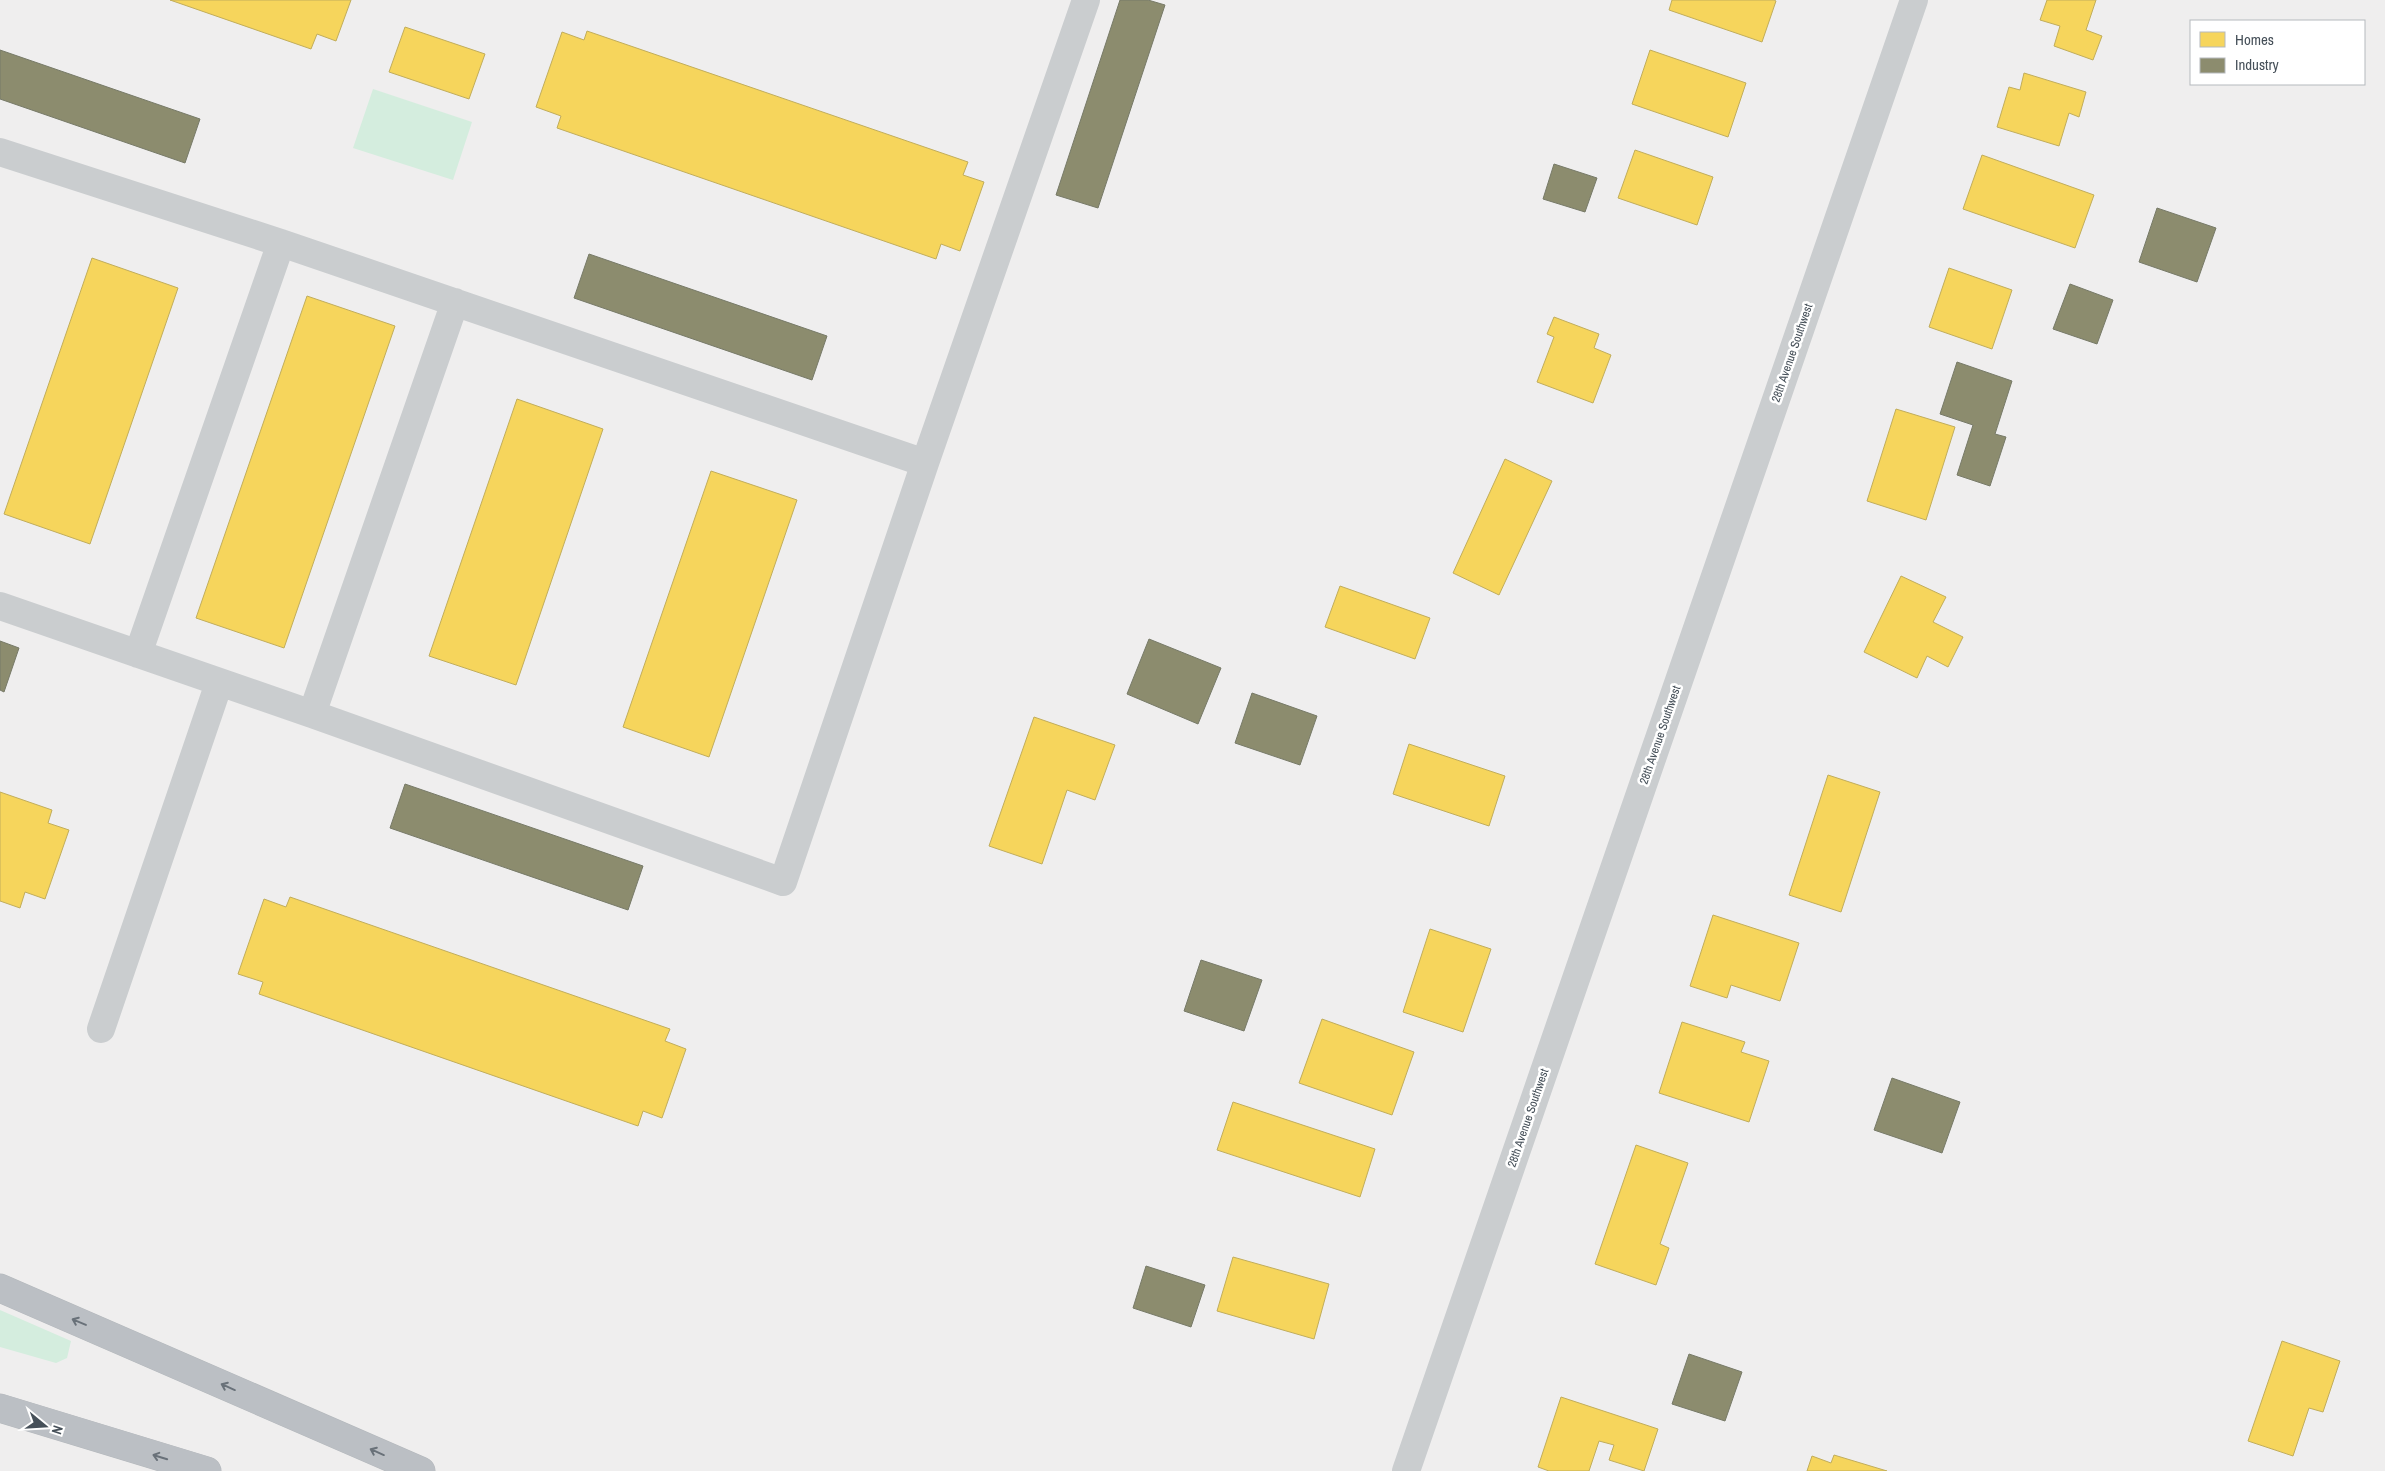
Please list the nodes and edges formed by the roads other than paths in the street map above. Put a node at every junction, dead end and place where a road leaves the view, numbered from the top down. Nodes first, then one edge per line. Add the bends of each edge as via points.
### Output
1 (1086, 0) edge
2 (1914, 0) edge
3 (0, 152) edge
4 (281, 243) junction
5 (455, 302) junction
6 (925, 463) junction
7 (0, 606) edge
8 (138, 654) junction
9 (220, 683) junction
10 (312, 714) junction
11 (101, 1029) dead end
12 (0, 1288) edge
13 (0, 1408) edge
14 (206, 1471) edge
15 (422, 1471) edge
16 (1406, 1471) edge

1 - 6 street
2 - 16 street, 28th Avenue Southwest
3 - 4 street
4 - 5 street
4 - 8 street
5 - 6 street
5 - 10 street
6 - 10 street via 783,882
7 - 8 street
8 - 9 street
9 - 10 street
9 - 11 street
15 -> 12 highway
14 -> 13 highway

